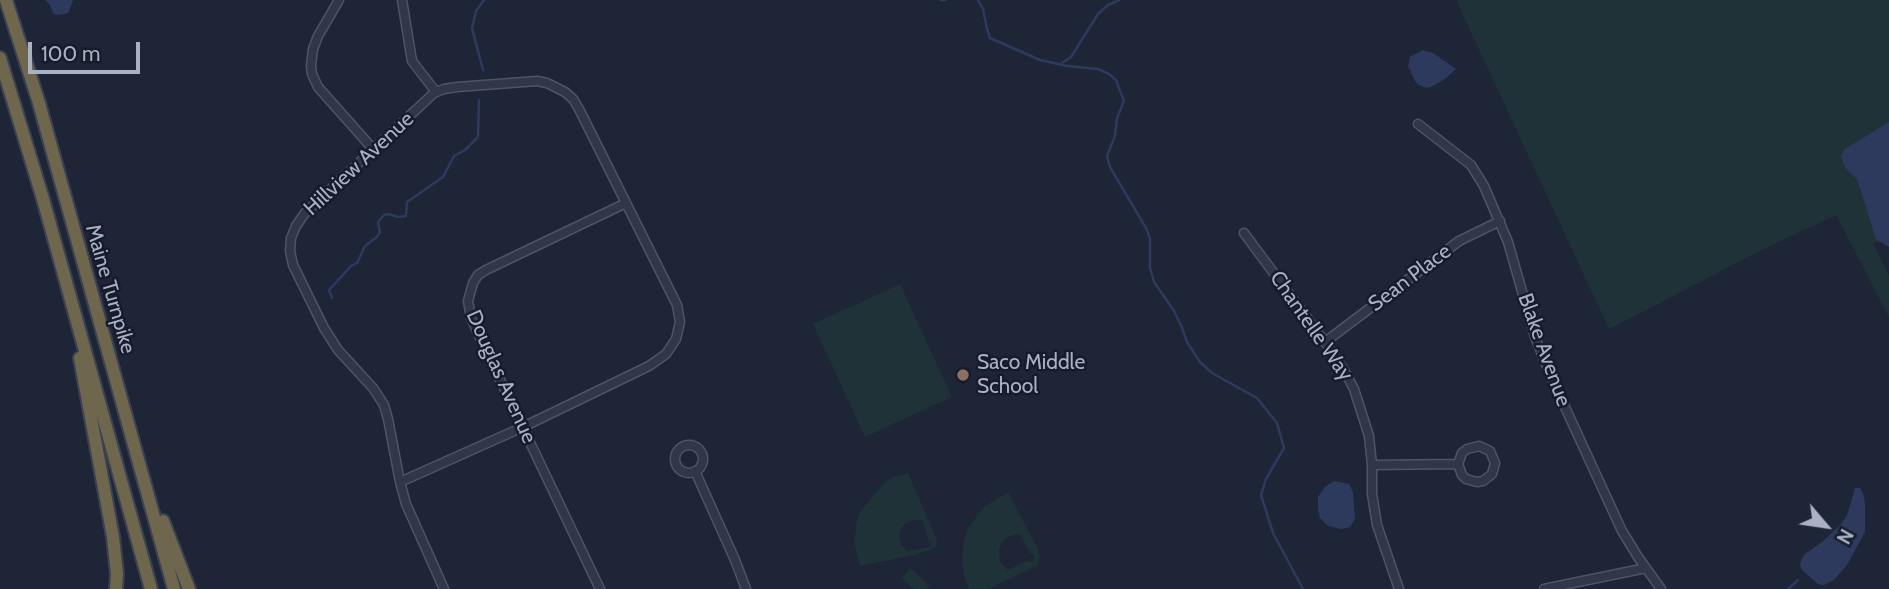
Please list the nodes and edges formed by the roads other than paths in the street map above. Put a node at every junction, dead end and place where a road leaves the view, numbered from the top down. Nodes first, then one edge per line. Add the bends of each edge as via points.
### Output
1 (6, 0) edge
2 (339, 0) edge
3 (402, 0) edge
4 (0, 58) edge
5 (436, 92) junction
6 (1418, 124) dead end
7 (373, 149) junction
8 (626, 203) junction
9 (1500, 221) junction
10 (1244, 233) dead end
11 (70, 299) junction
12 (1325, 342) junction
13 (523, 427) junction
14 (132, 440) junction
15 (1458, 464) junction
16 (1372, 465) junction
17 (695, 471) dead end
18 (400, 482) junction
19 (1646, 568) junction
20 (116, 589) edge
21 (151, 589) edge
22 (174, 589) edge
23 (189, 589) edge
24 (444, 589) edge
25 (600, 589) edge
26 (746, 589) edge
27 (1399, 589) edge
28 (1544, 589) edge
29 (1661, 589) edge

1 - 14 highway, Maine Turnpike
2 - 7 street via 318,36 311,66 318,87
3 - 5 street via 412,61
4 - 11 highway, Maine Turnpike
5 - 7 street, Hillview Avenue
5 - 8 street via 537,80 561,89 579,109
6 - 9 street, Blake Avenue via 1471,165
7 - 18 street, Hillview Avenue via 299,220 290,251 332,342 384,405
8 - 13 street via 677,305 676,339 666,354 649,366
8 - 13 street, Douglas Avenue via 486,270 470,288 471,318
9 - 12 street, Sean Place via 1459,241
9 - 19 street, Blake Avenue via 1552,379 1619,524
10 - 12 street, Chantelle Way
11 - 20 highway via 113,537
11 - 21 highway, Maine Turnpike
12 - 16 street, Chantelle Way via 1358,400
13 - 18 street
13 - 25 street, Douglas Avenue
14 - 22 highway, Maine Turnpike
14 - 23 highway
15 - 15 street via 1466,479 1477,482 1492,474 1495,463 1490,452 1479,446 1467,449
15 - 16 street
16 - 27 street, Chantelle Way via 1373,508
17 - 26 street
18 - 24 street, Hillview Avenue
19 - 28 street
19 - 29 street, Blake Avenue

